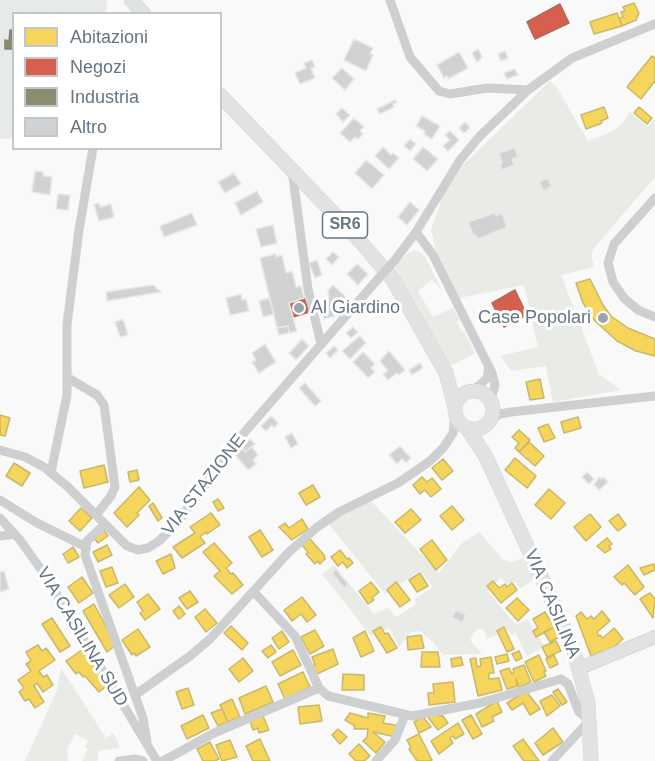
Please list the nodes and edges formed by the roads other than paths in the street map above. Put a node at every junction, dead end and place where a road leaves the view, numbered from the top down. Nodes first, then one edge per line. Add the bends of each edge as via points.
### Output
1 (131, 0) edge
2 (390, 0) edge
3 (142, 12) edge
4 (655, 24) edge
5 (528, 90) junction
6 (222, 97) edge
7 (93, 150) edge
8 (292, 170) junction
9 (655, 198) edge
10 (416, 231) junction
11 (655, 317) edge
12 (321, 344) junction
13 (489, 366) junction
14 (446, 372) junction
15 (68, 378) junction
16 (471, 391) junction
17 (655, 396) edge
18 (492, 401) junction
19 (455, 411) junction
20 (511, 412) junction
21 (490, 421) junction
22 (461, 429) junction
23 (0, 450) edge
24 (486, 455) junction
25 (51, 472) junction
26 (0, 500) edge
27 (96, 515) junction
28 (0, 518) edge
29 (105, 524) junction
30 (15, 534) junction
31 (0, 536) edge
32 (84, 546) junction
33 (254, 592) junction
34 (655, 636) edge
35 (579, 668) junction
36 (318, 688) junction
37 (135, 695) junction
38 (405, 715) junction
39 (590, 720) junction
40 (146, 744) junction
41 (119, 761) edge
42 (143, 761) edge
43 (157, 761) edge
44 (163, 761) edge
45 (376, 761) edge
46 (552, 761) edge
47 (591, 761) edge

1 - 3 main road
2 - 5 street via 410,57 439,91 453,94 487,88
4 - 5 street, VIA STAZIONE via 572,58
5 - 10 street, VIA STAZIONE via 460,160
6 - 8 main road, SR6
7 - 15 street via 67,324
8 - 12 street via 308,289
8 - 14 main road, SR6 via 388,274
9 - 11 street via 614,244 608,263 613,282 624,298
10 - 12 street, VIA STAZIONE, bridge
10 - 13 street via 433,255
12 - 29 street, VIA STAZIONE via 250,425 159,541 146,549 134,550
13 - 16 street via 487,378
13 - 18 street via 495,385
14 - 16 main road, SR6 via 459,386
14 - 19 main road, SR6
15 - 25 street
15 - 27 street via 97,394 104,405 115,483 111,496
16 - 18 main road via 486,394
16 - 19 main road via 460,397
17 - 20 street
18 - 20 street
18 - 21 main road
19 - 22 main road
20 - 21 street
21 - 22 main road via 478,429
21 - 24 main road, VIA CASILINA via 483,441
22 - 24 main road, VIA CASILINA
22 - 33 street via 420,469 316,528
23 - 25 street, VIA STAZIONE via 30,459
24 - 35 main road, VIA CASILINA
25 - 27 street, VIA STAZIONE
26 - 32 street
27 - 29 street, VIA STAZIONE
28 - 30 street, VIA CASILINA SUD
29 - 32 street
30 - 31 street
30 - 40 street, VIA CASILINA SUD via 45,575
32 - 37 street
33 - 36 street via 295,636
33 - 37 street via 204,645
34 - 35 street
35 - 39 main road, VIA CASILINA
36 - 38 street via 328,696
36 - 44 street via 214,733
37 - 40 street via 145,721
38 - 39 street via 480,703 561,679 568,684 579,712
38 - 45 street via 397,737
39 - 46 street
39 - 47 main road, VIA CASILINA
40 - 43 street, VIA CASILINA SUD
41 - 42 street

